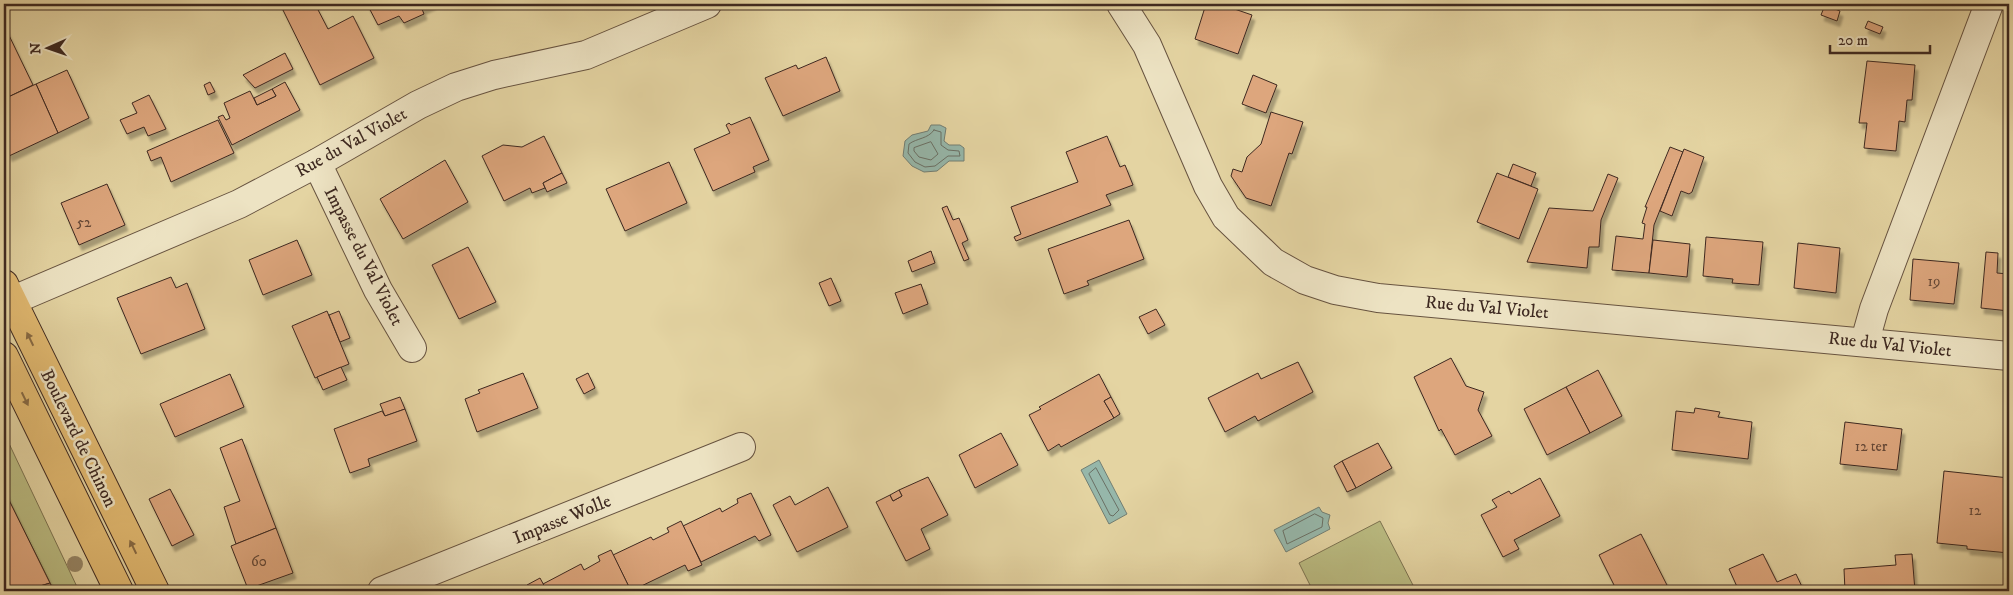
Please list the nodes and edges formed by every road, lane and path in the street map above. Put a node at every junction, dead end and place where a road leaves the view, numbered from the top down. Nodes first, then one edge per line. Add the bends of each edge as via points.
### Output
1 (707, 4) edge
2 (1121, 4) edge
3 (1989, 4) edge
4 (317, 163) junction
5 (6, 296) edge
6 (1865, 341) junction
7 (412, 348) dead end
8 (4, 356) edge
9 (2009, 356) edge
10 (741, 448) dead end
11 (119, 591) edge
12 (154, 591) edge
13 (382, 591) edge

1 - 4 street, Rue du Val Violet via 586,55 494,75 456,87
2 - 6 street, Rue du Val Violet via 1147,45 1208,186 1226,217 1273,262 1305,280 1335,290 1378,298
3 - 6 street via 1874,309
4 - 5 street, Rue du Val Violet via 239,204
4 - 7 street, Impasse du Val Violet via 378,290
12 -> 5 main road, Boulevard de Chinon
6 - 9 street, Rue du Val Violet
8 -> 11 main road, Boulevard de Chinon
10 - 13 street, Impasse Wolle

